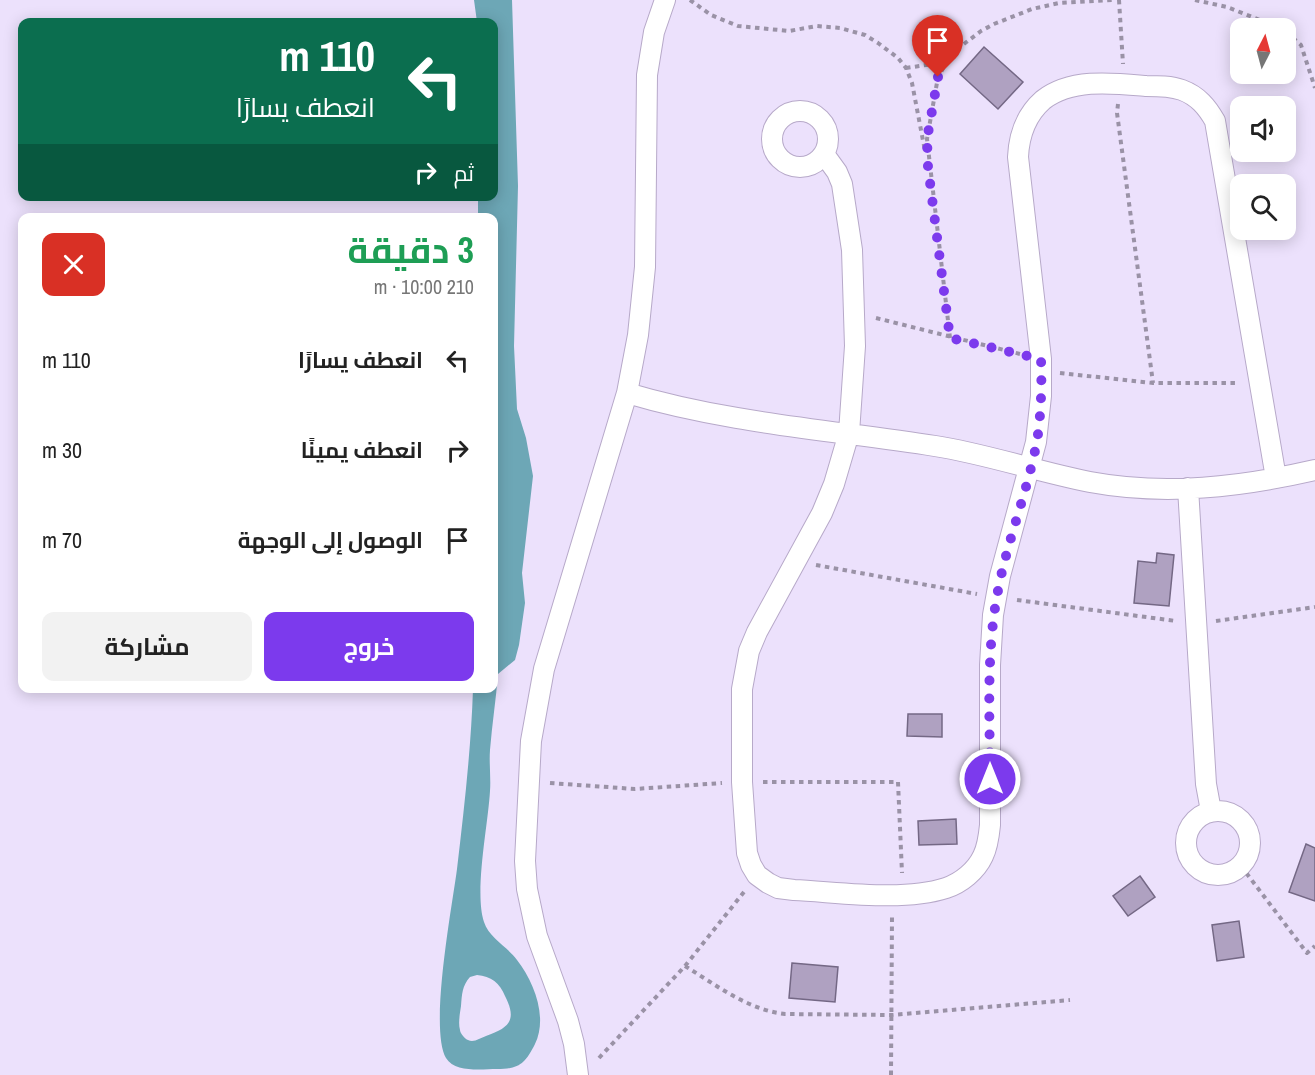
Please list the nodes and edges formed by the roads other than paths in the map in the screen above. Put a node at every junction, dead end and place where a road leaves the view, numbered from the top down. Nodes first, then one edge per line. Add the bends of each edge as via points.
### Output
1 (664, 0) edge
2 (824, 154) dead end
3 (627, 393) junction
4 (849, 433) junction
5 (1030, 468) junction
6 (1315, 470) edge
7 (1276, 478) junction
8 (1188, 488) junction
9 (1211, 811) junction
10 (578, 1075) edge

1 - 3 street via 649,53 644,289
2 - 4 street via 842,184 852,250 854,376
3 - 4 street via 730,418
3 - 10 street via 544,669 528,782 525,861 531,910 568,1021
4 - 5 street via 950,448
4 - 5 street via 822,513 757,632 744,672 742,782 747,853 758,875 778,888 897,894 944,889 957,883 983,857 990,825 990,665 996,597
5 - 7 street via 1039,420 1042,365 1019,141 1024,125 1045,99 1077,86 1120,84 1182,90 1197,98 1215,121
5 - 8 street via 1114,486
6 - 7 street
7 - 8 street
8 - 9 street via 1206,784
9 - 9 street via 1229,812 1249,831 1250,849 1241,866 1225,875 1207,873 1192,862 1185,845 1189,827

